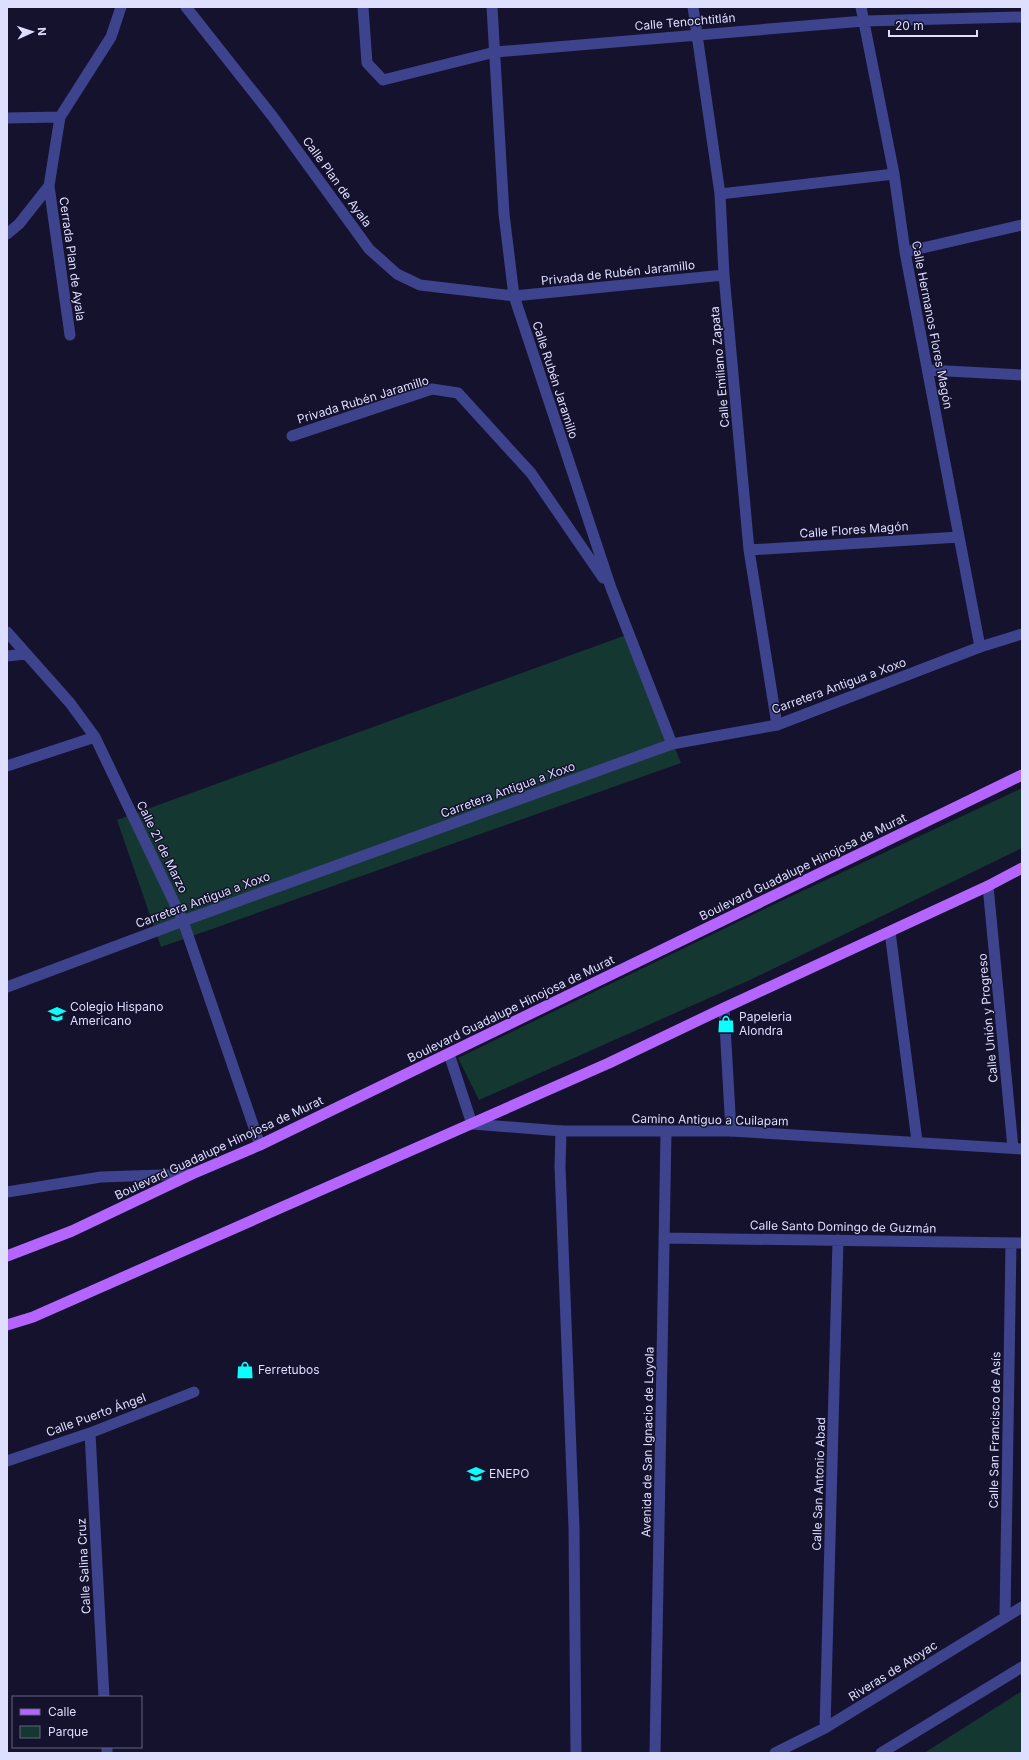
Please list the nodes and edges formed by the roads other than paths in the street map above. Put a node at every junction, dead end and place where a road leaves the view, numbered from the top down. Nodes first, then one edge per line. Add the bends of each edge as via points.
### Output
1 (121, 7) edge
2 (186, 7) edge
3 (364, 7) edge
4 (492, 7) edge
5 (693, 7) edge
6 (861, 7) edge
7 (1022, 17) edge
8 (864, 22) junction
9 (697, 34) junction
10 (495, 52) junction
11 (60, 117) junction
12 (7, 118) edge
13 (894, 174) junction
14 (49, 186) junction
15 (720, 194) junction
16 (1022, 225) edge
17 (7, 234) edge
18 (905, 252) junction
19 (724, 275) junction
20 (514, 296) junction
21 (70, 336) dead end
22 (928, 370) junction
23 (1022, 375) edge
24 (292, 436) dead end
25 (959, 537) junction
26 (749, 550) junction
27 (610, 588) junction
28 (7, 632) edge
29 (1022, 634) edge
30 (980, 647) junction
31 (26, 654) junction
32 (7, 656) edge
33 (777, 725) junction
34 (95, 737) junction
35 (672, 744) junction
36 (7, 766) edge
37 (1022, 775) edge
38 (1022, 868) edge
39 (988, 886) junction
40 (184, 921) junction
41 (890, 932) junction
42 (7, 987) edge
43 (724, 1008) junction
44 (449, 1054) junction
45 (472, 1124) junction
46 (731, 1131) junction
47 (561, 1132) junction
48 (666, 1132) junction
49 (917, 1141) junction
50 (260, 1145) junction
51 (1018, 1148) edge
52 (192, 1174) junction
53 (7, 1192) edge
54 (664, 1238) junction
55 (838, 1240) junction
56 (1011, 1243) junction
57 (1022, 1243) edge
58 (7, 1256) edge
59 (7, 1325) edge
60 (194, 1392) dead end
61 (90, 1433) junction
62 (7, 1461) edge
63 (1022, 1607) edge
64 (1005, 1617) junction
65 (1022, 1667) edge
66 (104, 1696) edge
67 (825, 1728) junction
68 (576, 1753) edge
69 (655, 1753) edge
70 (775, 1753) edge
71 (881, 1753) edge

1 - 11 street via 111,37
2 - 20 street, Calle Plan de Ayala via 273,117 369,249 398,274 420,285
3 - 10 street, Calle Tenochtitlán via 367,63 383,80
4 - 10 street, Calle Rubén Jaramillo
5 - 9 street, Calle Emiliano Zapata
6 - 8 street, Calle Hermanos Flores Magón
7 - 8 street, Calle Tenochtitlán
8 - 9 street, Calle Tenochtitlán
8 - 13 street, Calle Hermanos Flores Magón
9 - 10 street, Calle Tenochtitlán
9 - 15 street, Calle Emiliano Zapata
10 - 20 street, Calle Rubén Jaramillo via 504,214
11 - 12 street
11 - 14 street
13 - 15 street
13 - 18 street, Calle Hermanos Flores Magón
14 - 17 street via 19,224
14 - 21 street, Cerrada Plan de Ayala
15 - 19 street, Calle Emiliano Zapata
16 - 18 street
18 - 22 street, Calle Hermanos Flores Magón
19 - 20 street, Privada de Rubén Jaramillo
19 - 26 street, Calle Emiliano Zapata
20 - 27 street, Calle Rubén Jaramillo
22 - 23 street
22 - 25 street, Calle Hermanos Flores Magón
24 - 27 street, Privada Rubén Jaramillo via 432,389 458,393 531,473
25 - 26 street, Calle Flores Magón
25 - 30 street, Calle Hermanos Flores Magón
26 - 33 street, Calle Emiliano Zapata
27 - 35 street, Calle Rubén Jaramillo
28 - 31 street, Calle 21 de Marzo
29 - 30 street, Carretera Antigua a Xoxo
30 - 33 street, Carretera Antigua a Xoxo
31 - 32 street
31 - 34 street, Calle 21 de Marzo via 70,703
33 - 35 street, Carretera Antigua a Xoxo
34 - 36 street
34 - 40 street, Calle 21 de Marzo
35 - 40 street, Carretera Antigua a Xoxo
37 - 44 main road, Boulevard Guadalupe Hinojosa de Murat
38 - 39 main road
39 - 41 main road
39 - 51 street, Calle Unión y Progreso
40 - 42 street, Carretera Antigua a Xoxo
40 - 50 street, Calle 21 de Marzo
41 - 43 main road
41 - 49 street
43 - 45 main road via 610,1063
43 - 46 street
44 - 45 street
44 - 50 main road, Boulevard Guadalupe Hinojosa de Murat
45 - 47 street, Camino Antiguo a Cuilapam
45 - 59 main road via 33,1317
46 - 48 street, Camino Antiguo a Cuilapam
46 - 49 street, Camino Antiguo a Cuilapam
47 - 48 street, Camino Antiguo a Cuilapam
47 - 68 street via 560,1167 574,1528
48 - 54 street, Avenida de San Ignacio de Loyola
49 - 51 street, Camino Antiguo a Cuilapam
50 - 52 main road, Boulevard Guadalupe Hinojosa de Murat
52 - 53 street via 101,1177
52 - 58 main road, Boulevard Guadalupe Hinojosa de Murat via 72,1231
54 - 55 street, Calle Santo Domingo de Guzmán
54 - 69 street, Avenida de San Ignacio de Loyola
55 - 56 street, Calle Santo Domingo de Guzmán
55 - 67 street, Calle San Antonio Abad
56 - 57 street, Calle Santo Domingo de Guzmán
56 - 64 street, Calle San Francisco de Asís
60 - 61 street, Calle Puerto Ángel
61 - 62 street, Calle Puerto Ángel
61 - 66 street, Calle Salina Cruz
63 - 64 street, Riveras de Atoyac
64 - 67 street, Riveras de Atoyac
65 - 71 street
67 - 70 street, Riveras de Atoyac

